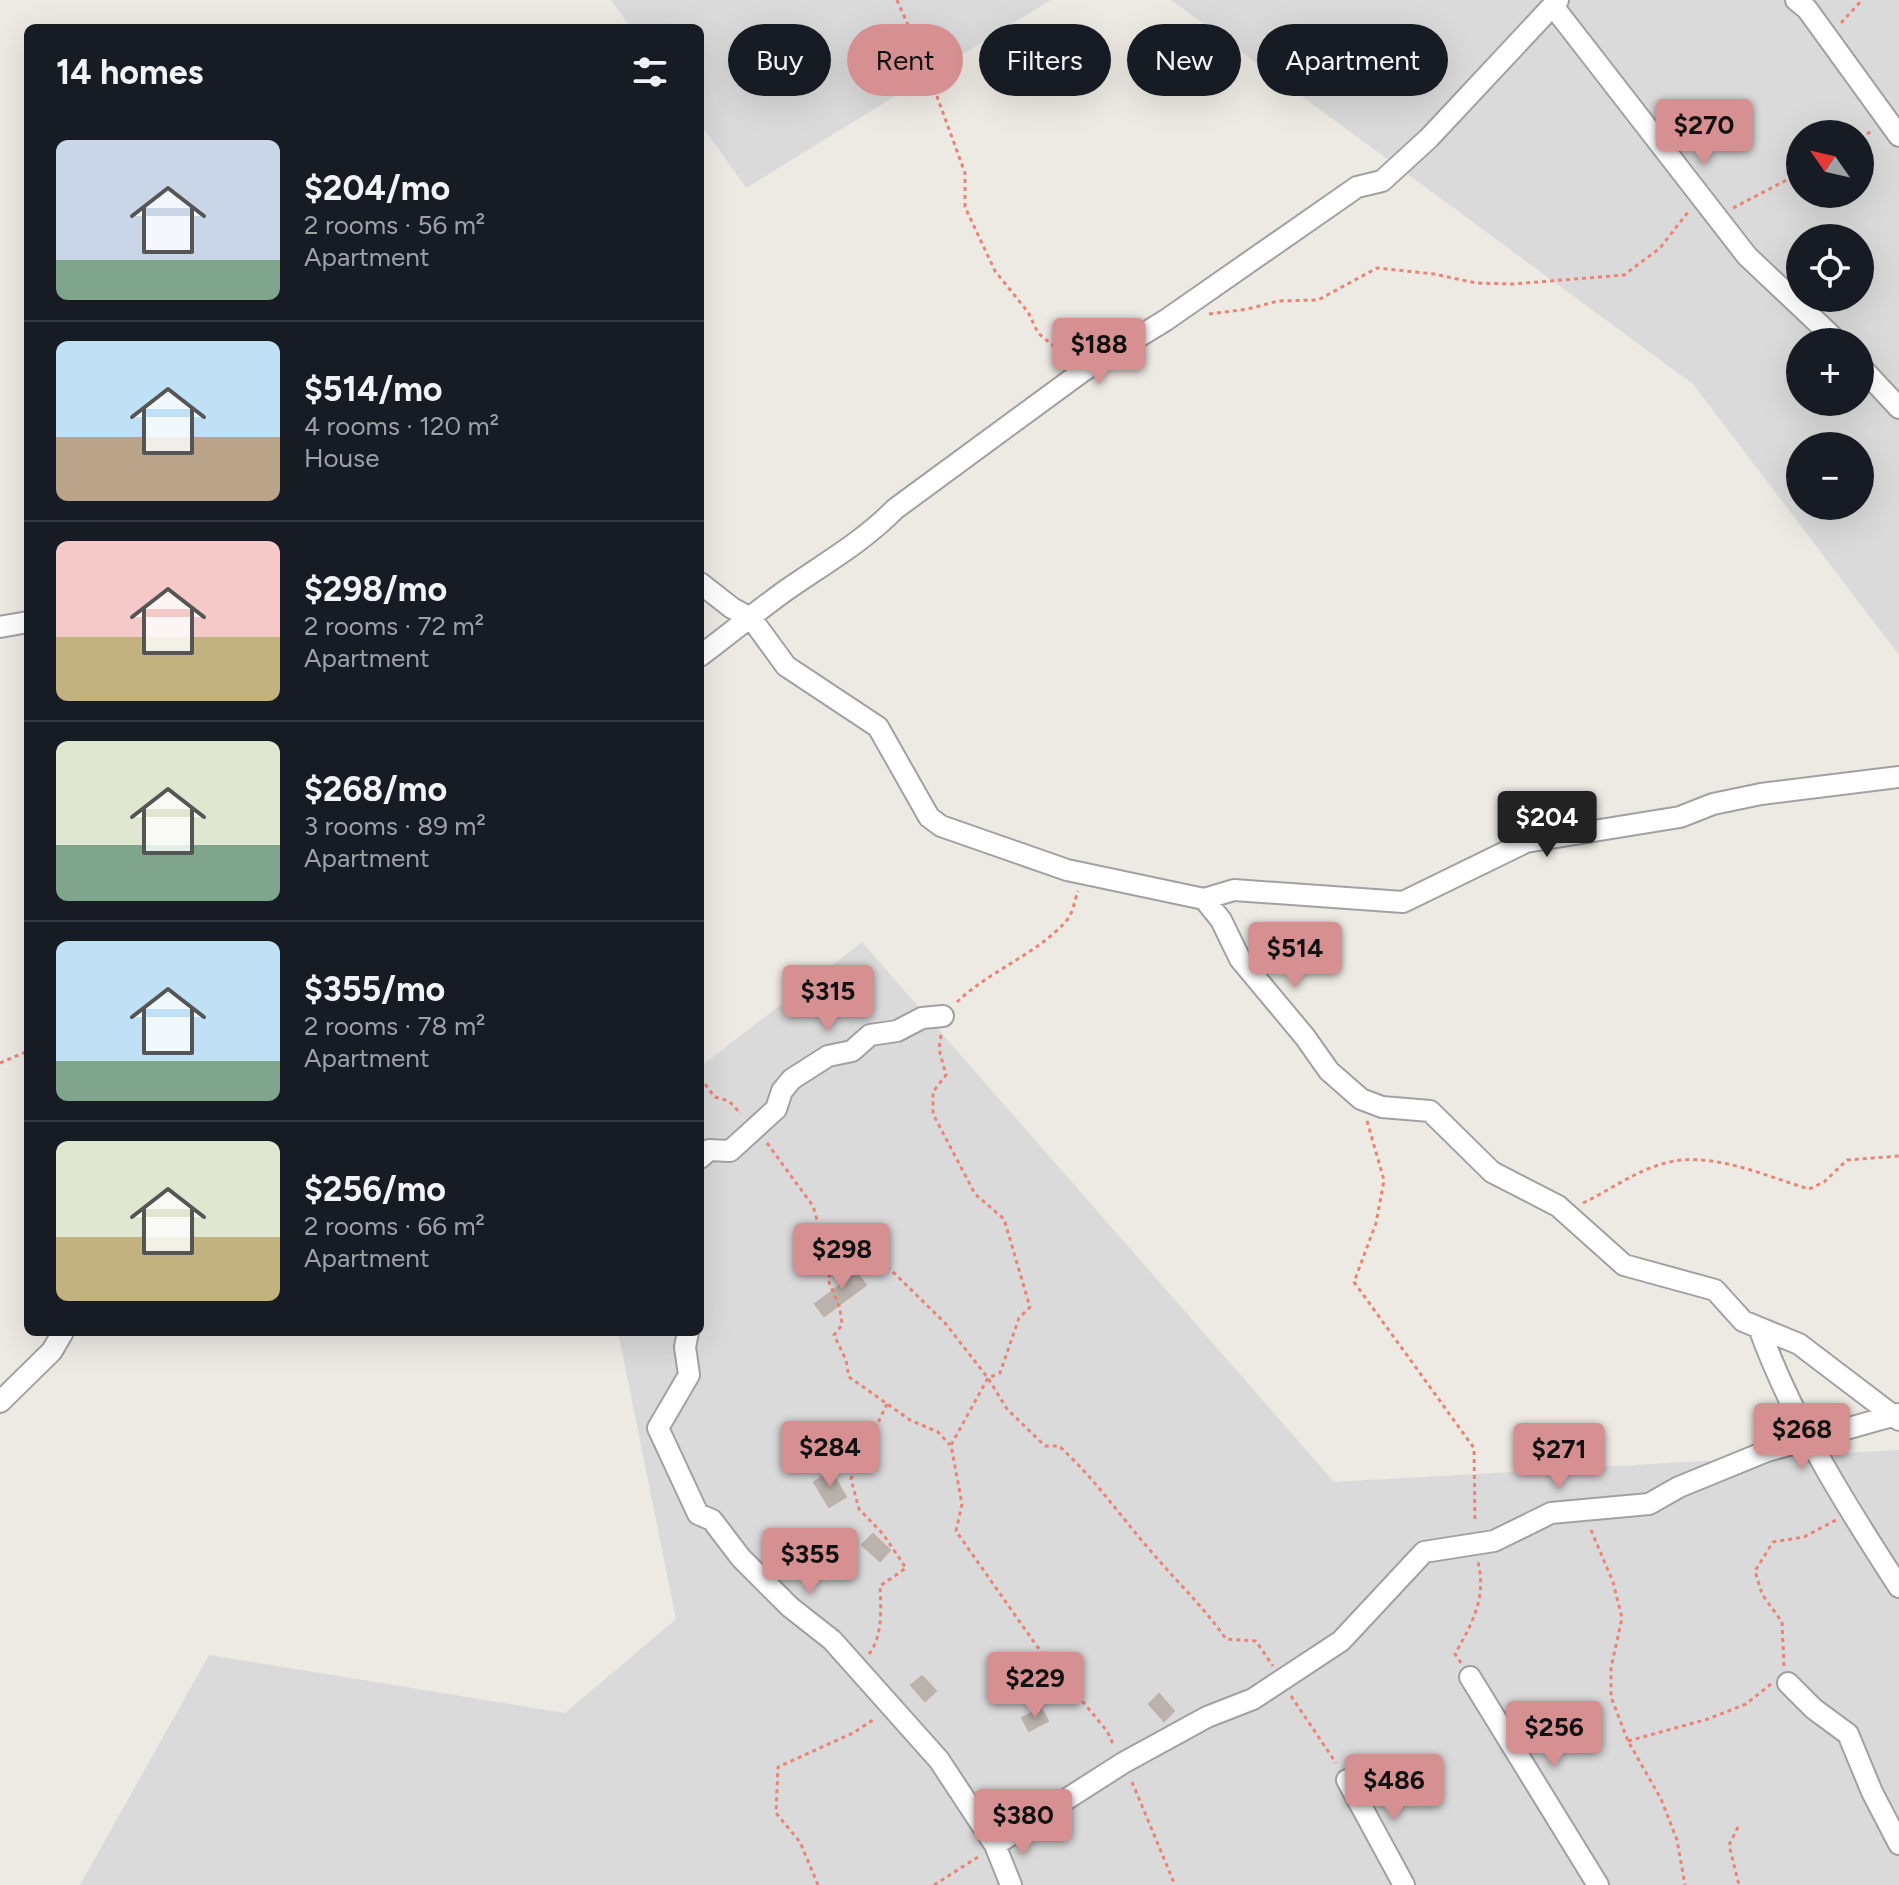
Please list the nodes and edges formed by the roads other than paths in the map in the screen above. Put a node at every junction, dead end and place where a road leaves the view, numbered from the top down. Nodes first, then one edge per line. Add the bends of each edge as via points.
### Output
1 (1796, 0) edge
2 (1555, 3) edge
3 (1899, 136) edge
4 (1823, 328) edge
5 (1874, 381) edge
6 (1899, 408) edge
7 (704, 586) edge
8 (751, 618) junction
9 (24, 623) edge
10 (0, 627) edge
11 (704, 653) edge
12 (1899, 777) edge
13 (1204, 899) junction
14 (943, 1016) road end
15 (704, 1154) edge
16 (1759, 1328) junction
17 (61, 1336) edge
18 (687, 1336) edge
19 (0, 1402) edge
20 (1898, 1416) edge
21 (1809, 1439) junction
22 (1899, 1587) edge
23 (1470, 1677) road end
24 (1788, 1683) road end
25 (1347, 1780) road end
26 (1899, 1844) edge
27 (995, 1845) junction
28 (1011, 1885) edge
29 (1404, 1885) edge
30 (1598, 1885) edge

1 - 3 street
2 - 4 street via 1747,256
2 - 8 street via 1382,181 1357,187 1083,371
5 - 6 street
7 - 8 street
8 - 11 street
8 - 13 street via 786,666 878,727 929,817 941,826 1084,873
9 - 10 street
12 - 13 street via 1761,794 1680,817 1536,839 1403,902 1234,890
13 - 16 street via 1240,959 1329,1071 1361,1099 1382,1107 1430,1111 1492,1172 1558,1206 1624,1265 1715,1290 1743,1321
14 - 15 street via 870,1035 852,1051 828,1056 792,1079 776,1109 730,1151
16 - 20 street via 1799,1344
16 - 21 street
17 - 19 street
18 - 27 street via 689,1375 658,1428 698,1514 712,1520 741,1558 873,1683 939,1760
20 - 21 street
21 - 22 street
21 - 27 street via 1767,1451 1649,1504 1551,1513 1494,1541 1424,1552 1341,1641 1253,1699 1207,1717 1123,1763
23 - 30 street
24 - 26 street via 1848,1734
25 - 29 street
27 - 28 street

